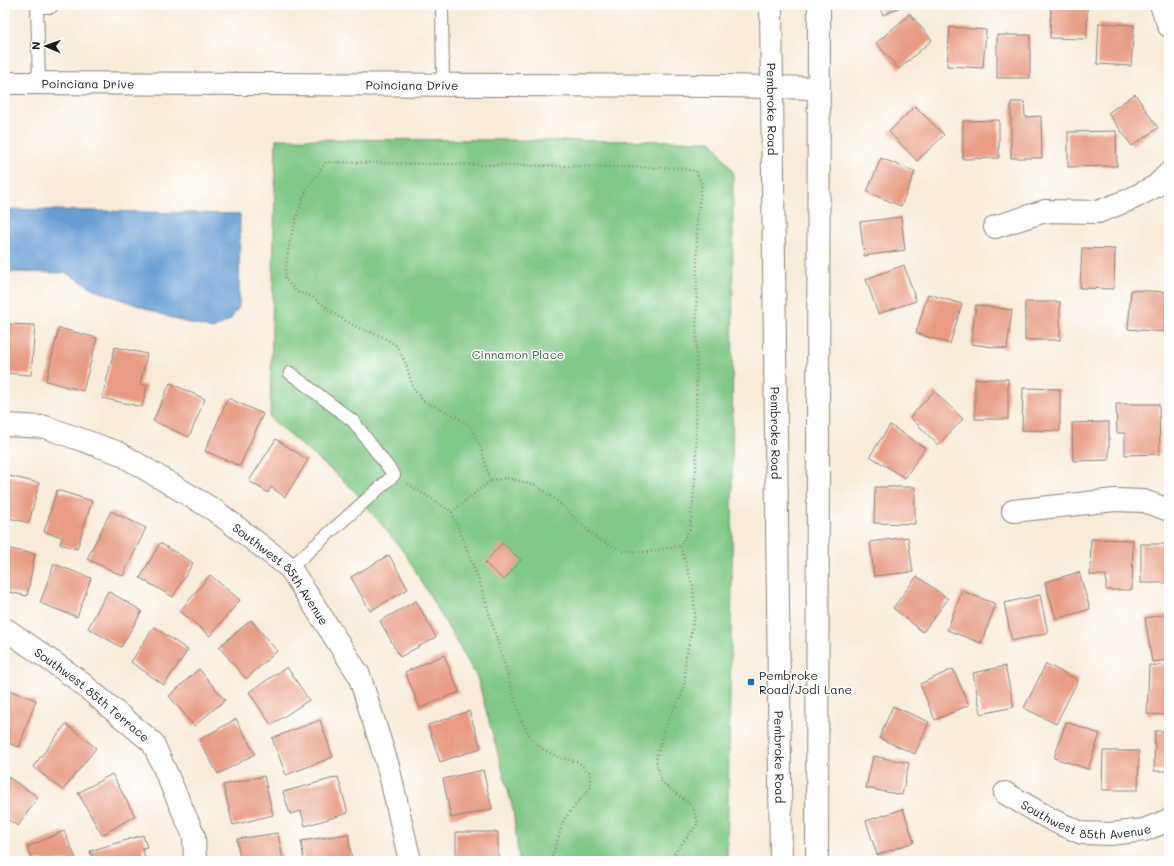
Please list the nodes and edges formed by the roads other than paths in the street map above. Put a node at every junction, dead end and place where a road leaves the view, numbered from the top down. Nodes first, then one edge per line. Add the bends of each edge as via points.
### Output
1 (771, 5) edge
2 (819, 5) edge
3 (1161, 5) edge
4 (38, 6) edge
5 (51, 7) dead end
6 (442, 10) dead end
7 (1169, 26) edge
8 (5, 83) edge
9 (39, 83) junction
10 (443, 84) junction
11 (772, 88) junction
12 (819, 88) junction
13 (1169, 173) edge
14 (995, 227) dead end
15 (290, 373) dead end
16 (5, 425) edge
17 (1169, 510) edge
18 (1013, 511) dead end
19 (290, 568) junction
20 (5, 630) edge
21 (1005, 793) dead end
22 (1169, 820) edge
23 (195, 861) edge
24 (410, 861) edge
25 (781, 861) edge
26 (816, 861) edge

1 - 11 street, Pembroke Road
2 - 12 street
3 - 7 street
4 - 5 lane
4 - 9 lane
6 - 10 lane
8 - 9 street, Poinciana Drive
9 - 10 street, Poinciana Drive
10 - 11 street, Poinciana Drive
11 - 12 street, Poinciana Drive
11 - 25 street, Pembroke Road
12 - 26 street
13 - 14 street via 1156,186 1098,212 1045,212
15 - 19 lane via 353,421 394,475
16 - 19 street, Southwest 85th Avenue via 45,427 119,454 214,510
17 - 18 street via 1144,502 1115,500
19 - 24 street, Southwest 85th Avenue via 359,675 388,766
20 - 23 street, Southwest 85th Terrace via 74,677 153,743 194,836
21 - 22 street, Southwest 85th Avenue via 1052,820 1082,833 1110,834 1144,830

